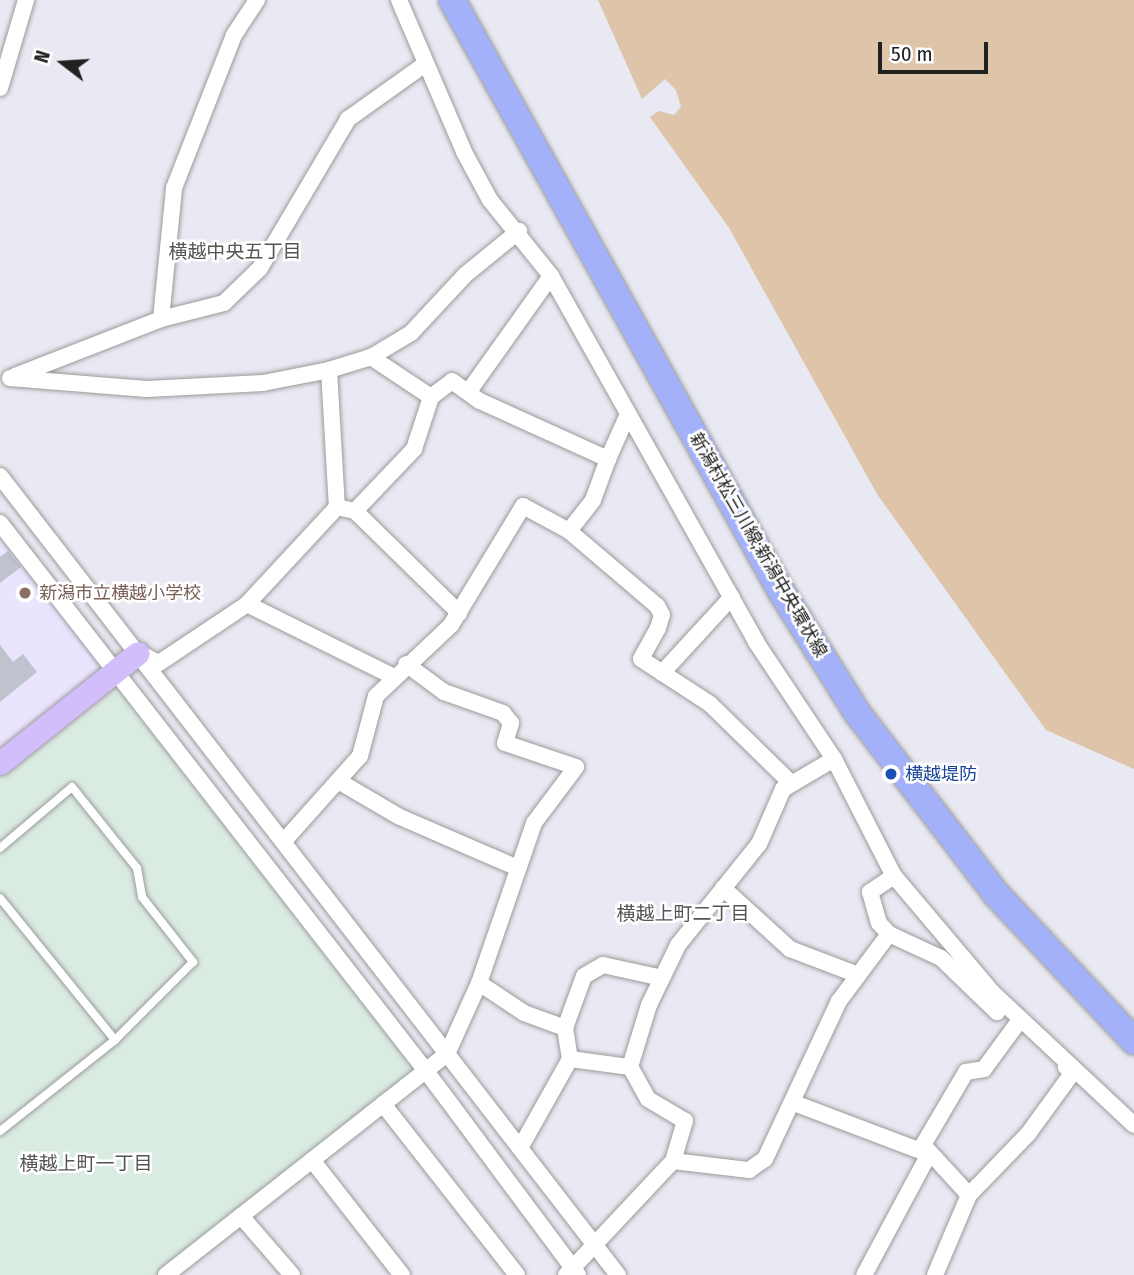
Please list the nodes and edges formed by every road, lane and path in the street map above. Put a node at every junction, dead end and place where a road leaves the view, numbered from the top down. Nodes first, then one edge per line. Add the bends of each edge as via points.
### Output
1 (26, 0) edge
2 (257, 0) edge
3 (400, 0) edge
4 (452, 0) edge
5 (425, 64) junction
6 (0, 88) edge
7 (519, 231) junction
8 (551, 276) junction
9 (161, 319) junction
10 (371, 356) junction
11 (329, 370) junction
12 (5, 379) edge
13 (469, 391) junction
14 (431, 397) junction
15 (628, 414) junction
16 (608, 459) junction
17 (0, 476) edge
18 (337, 507) junction
19 (355, 511) junction
20 (0, 523) edge
21 (569, 531) junction
22 (732, 597) junction
23 (247, 604) junction
24 (459, 613) junction
25 (138, 653) junction
26 (407, 664) junction
27 (116, 670) junction
28 (662, 673) junction
29 (394, 677) junction
30 (834, 759) junction
31 (0, 763) edge
32 (340, 782) junction
33 (790, 782) junction
34 (284, 841) junction
35 (0, 848) edge
36 (518, 868) junction
37 (894, 876) junction
38 (723, 888) junction
39 (0, 898) edge
40 (889, 934) junction
41 (858, 975) junction
42 (662, 978) junction
43 (479, 983) junction
44 (1017, 1025) junction
45 (565, 1028) junction
46 (115, 1040) junction
47 (1134, 1041) edge
48 (447, 1054) junction
49 (570, 1059) junction
50 (630, 1067) junction
51 (426, 1070) junction
52 (1073, 1072) junction
53 (794, 1102) junction
54 (383, 1104) junction
55 (1134, 1125) edge
56 (0, 1131) edge
57 (520, 1148) junction
58 (929, 1154) junction
59 (312, 1160) junction
60 (673, 1161) junction
61 (970, 1195) junction
62 (241, 1216) junction
63 (594, 1245) junction
64 (572, 1273) edge
65 (169, 1274) edge
66 (292, 1275) edge
67 (402, 1275) edge
68 (517, 1275) edge
69 (618, 1275) edge
70 (864, 1275) edge
71 (935, 1275) edge

1 - 6 street
2 - 9 street via 234,36 174,188
3 - 5 street
4 - 47 main road, 新潟村松三川線;新潟中央環状線 via 781,592 858,714 996,894
5 - 7 street via 490,200
5 - 9 street via 348,119 260,268 233,295 224,303
7 - 8 street
7 - 10 street via 465,275 411,333
8 - 13 street
8 - 15 street
9 - 12 street
10 - 11 street
10 - 14 street
11 - 12 street via 263,383 147,389
11 - 18 street
13 - 14 street via 452,381
13 - 16 street via 480,401
14 - 19 street via 414,449
15 - 16 street
15 - 22 street
16 - 21 street via 593,500
17 - 25 street
18 - 19 street
18 - 23 street
19 - 24 street
20 - 27 street
21 - 24 street via 523,506
21 - 28 street via 657,606 662,615 641,659
22 - 28 street
22 - 30 street via 756,642
23 - 25 street via 159,663
23 - 29 street
24 - 26 street
25 - 27 street
25 - 34 street
26 - 29 street
26 - 36 street via 443,692 503,713 511,723 505,743 576,767 534,823
27 - 31 street
27 - 51 street
28 - 33 street via 710,704
29 - 32 street via 376,695 360,757
30 - 33 street
30 - 37 street
32 - 34 street
32 - 36 street via 400,817
33 - 38 street via 775,802 759,844
34 - 48 street
35 - 46 lane via 72,787 137,868 142,897 193,962
36 - 43 street
37 - 40 street via 870,892 879,923
37 - 44 street
38 - 41 street via 790,949
38 - 42 street via 687,931
39 - 46 lane
40 - 41 street
40 - 44 street via 942,958
41 - 53 street via 839,1001
42 - 45 street via 603,965 584,976
42 - 50 street
43 - 45 street via 524,1013
43 - 48 street
44 - 52 street
44 - 58 street via 984,1069 966,1072 923,1145
45 - 49 street
46 - 56 lane
48 - 51 street
48 - 57 street
49 - 50 street
49 - 57 street
50 - 60 street via 648,1098 685,1121
51 - 54 street
51 - 64 street
52 - 55 street
52 - 61 street via 1028,1133
53 - 58 street
53 - 60 street via 765,1159 748,1170
54 - 59 street
54 - 68 street
57 - 63 street
58 - 61 street
58 - 70 street
59 - 62 street
59 - 67 street
60 - 63 street
61 - 71 street
62 - 65 street
62 - 66 street
63 - 64 street
63 - 69 street

